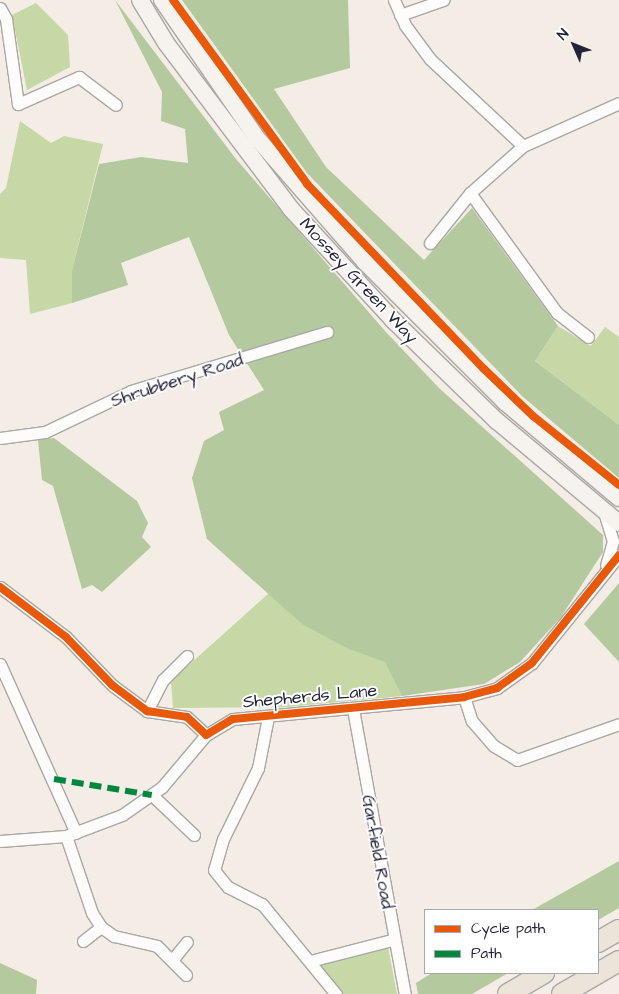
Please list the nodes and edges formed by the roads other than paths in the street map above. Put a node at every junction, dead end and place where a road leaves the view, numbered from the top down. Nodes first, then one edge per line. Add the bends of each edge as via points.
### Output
1 (140, 0) edge
2 (162, 0) edge
3 (394, 0) edge
4 (443, 0) edge
5 (0, 8) edge
6 (400, 15) junction
7 (619, 103) edge
8 (116, 105) dead end
9 (523, 146) junction
10 (470, 193) junction
11 (430, 243) dead end
12 (327, 332) dead end
13 (588, 338) dead end
14 (505, 402) junction
15 (0, 438) edge
16 (619, 498) edge
17 (611, 509) edge
18 (619, 523) edge
19 (619, 555) edge
20 (604, 572) junction
21 (0, 587) edge
22 (188, 656) dead end
23 (0, 664) edge
24 (464, 698) junction
25 (353, 709) junction
26 (147, 710) junction
27 (268, 717) junction
28 (619, 724) edge
29 (206, 735) junction
30 (152, 795) junction
31 (71, 834) junction
32 (194, 836) dead end
33 (0, 841) edge
34 (101, 927) junction
35 (619, 930) edge
36 (392, 940) junction
37 (83, 941) dead end
38 (599, 941) edge
39 (187, 942) dead end
40 (174, 959) junction
41 (310, 961) junction
42 (619, 961) edge
43 (599, 973) edge
44 (542, 974) edge
45 (597, 974) edge
46 (186, 976) dead end
47 (336, 994) edge
48 (405, 994) edge
49 (508, 994) edge
50 (562, 994) edge

1 - 17 main road, Mossey Green Way via 233,135 291,209 380,306 497,422
2 - 14 main road, Mossey Green Way via 256,137 313,206
3 - 6 street
4 - 6 street
5 - 8 street via 6,19 18,104 79,76
6 - 9 street via 430,59
7 - 9 street
9 - 10 street
10 - 11 street
10 - 13 street via 557,313
12 - 15 street, Shrubbery Road via 131,392 45,432
14 - 16 main road, Mossey Green Way
14 - 17 main road via 536,439
17 - 18 main road, Mossey Green Way
17 - 20 street via 613,541
19 - 20 street, Shepherds Lane
20 - 24 street, Shepherds Lane via 528,667 497,688
21 - 26 street via 65,636 112,685
22 - 26 street via 162,680
23 - 31 street
24 - 25 street, Shepherds Lane
24 - 28 street via 472,721 494,746 517,760
25 - 27 street, Shepherds Lane
25 - 36 street, Garfield Road
26 - 29 street via 187,717
27 - 29 street, Shepherds Lane via 233,720
27 - 41 street via 258,768 223,839 214,870 228,888 262,904
29 - 30 street, Shepherds Lane
30 - 31 street, Shepherds Lane via 122,815
30 - 32 street
31 - 33 street, Shepherds Lane
31 - 34 street via 92,913
34 - 37 street
34 - 40 street via 114,936 150,942
35 - 38 highway
36 - 41 street
36 - 48 street, Garfield Road
39 - 40 street
40 - 46 street
41 - 47 street
42 - 43 highway
44 - 49 highway
45 - 50 highway

